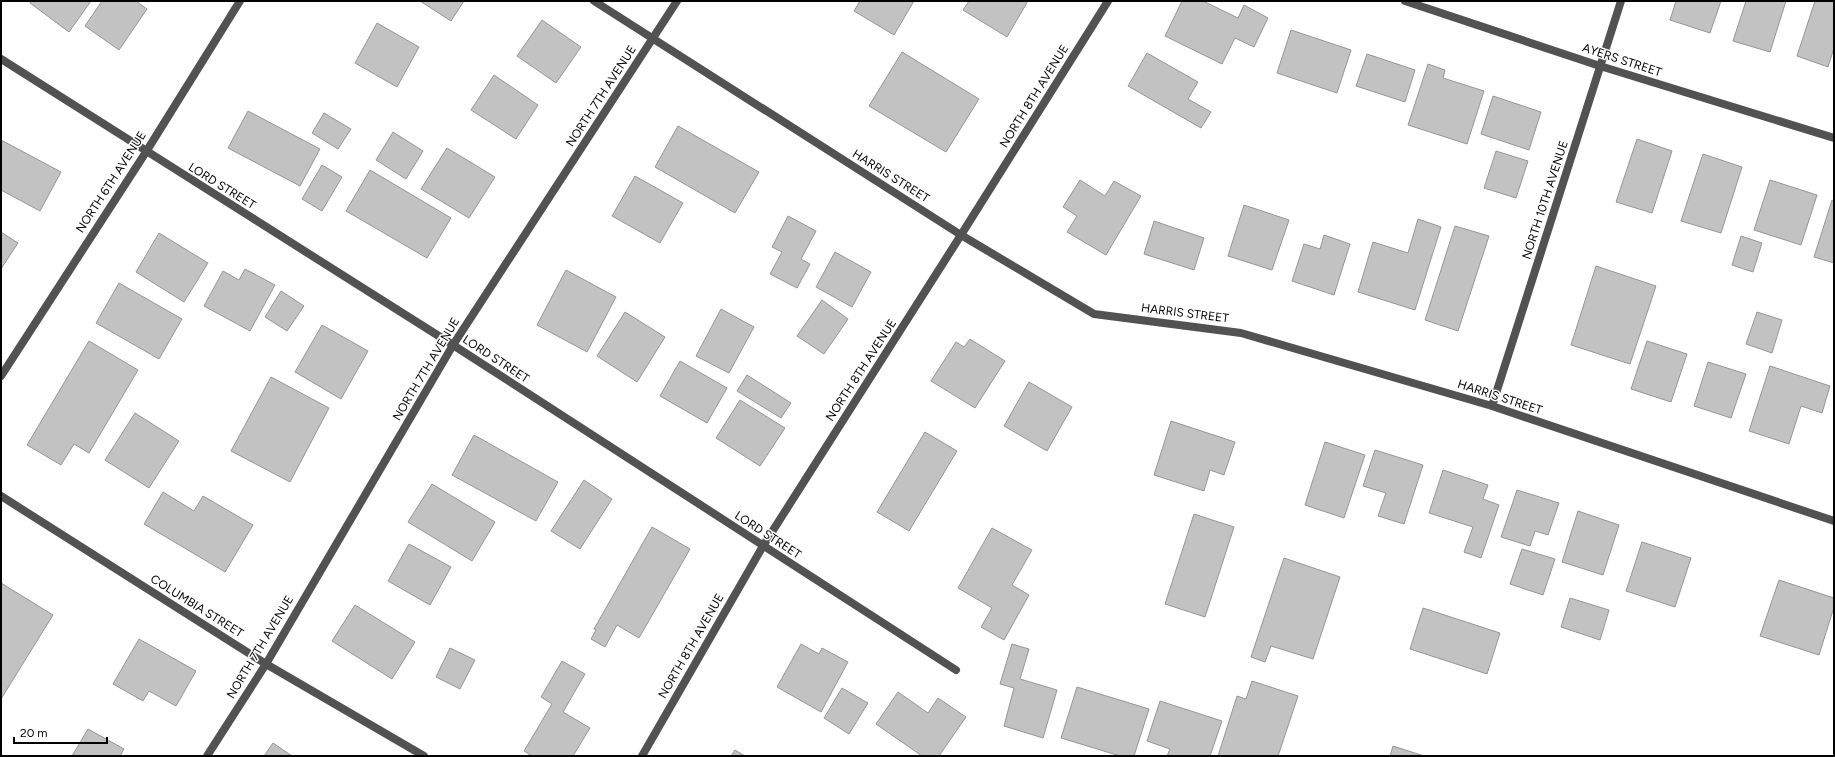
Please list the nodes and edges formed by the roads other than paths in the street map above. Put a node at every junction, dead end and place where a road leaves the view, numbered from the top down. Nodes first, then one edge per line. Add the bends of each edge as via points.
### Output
1 (240, 1) edge
2 (594, 1) edge
3 (677, 1) edge
4 (1108, 1) edge
5 (1405, 1) edge
6 (1621, 1) edge
7 (653, 39) junction
8 (1, 60) edge
9 (1600, 66) junction
10 (1834, 138) edge
11 (146, 152) junction
12 (961, 235) junction
13 (453, 345) junction
14 (1, 376) edge
15 (1492, 406) junction
16 (1, 496) edge
17 (1834, 521) edge
18 (763, 546) junction
19 (266, 664) junction
20 (956, 670) dead end
21 (207, 756) edge
22 (424, 756) edge
23 (642, 756) edge

1 - 11 street, NORTH 6TH AVENUE
2 - 7 street, HARRIS STREET
3 - 7 street, NORTH 7TH AVENUE
4 - 12 street, NORTH 8TH AVENUE
5 - 9 street, AYERS STREET
6 - 9 street, NORTH 10TH AVENUE
7 - 12 street, HARRIS STREET
7 - 13 street, NORTH 7TH AVENUE
8 - 11 street, LORD STREET
9 - 10 street, AYERS STREET
9 - 15 street, NORTH 10TH AVENUE
11 - 13 street, LORD STREET
11 - 14 street, NORTH 6TH AVENUE
12 - 15 street, HARRIS STREET via 1094,314 1241,333
12 - 18 street, NORTH 8TH AVENUE
13 - 18 street, LORD STREET
13 - 19 street, NORTH 7TH AVENUE
15 - 17 street, HARRIS STREET
16 - 19 street, COLUMBIA STREET
18 - 20 street, LORD STREET
18 - 23 street, NORTH 8TH AVENUE
19 - 21 street, NORTH 7TH AVENUE
19 - 22 street, COLUMBIA STREET

